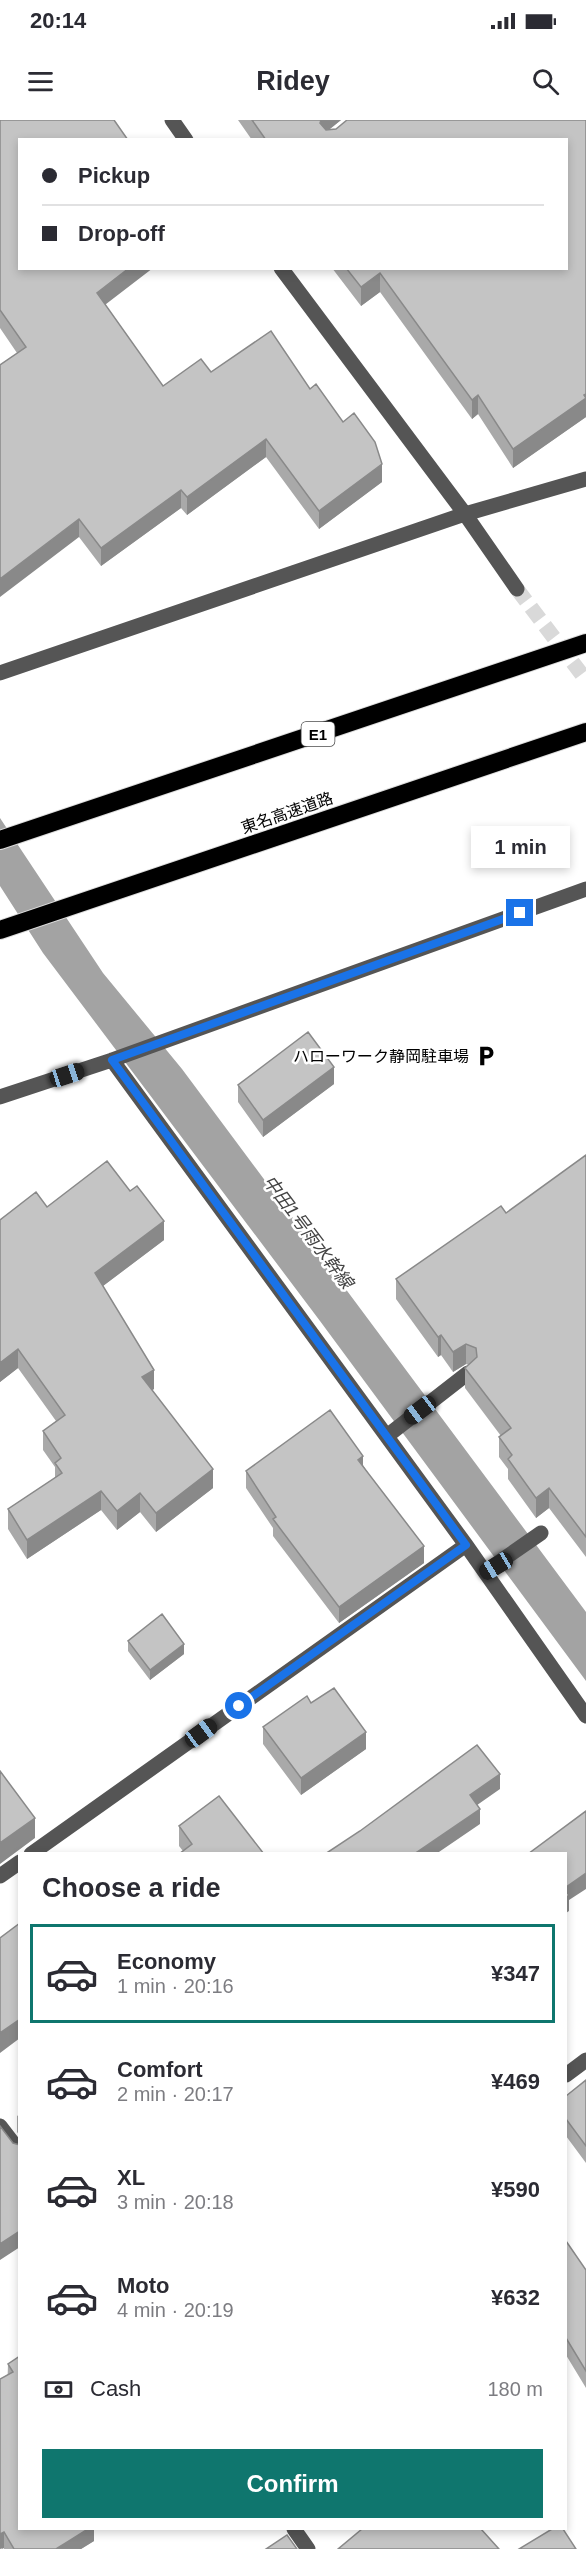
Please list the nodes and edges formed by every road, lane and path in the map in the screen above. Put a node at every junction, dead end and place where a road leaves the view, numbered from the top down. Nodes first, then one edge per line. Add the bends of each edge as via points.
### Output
1 (172, 120) edge
2 (185, 138) edge
3 (282, 270) edge
4 (586, 479) edge
5 (465, 514) junction
6 (517, 589) tunnel mouth
7 (586, 643) edge
8 (0, 674) edge
9 (586, 732) edge
10 (0, 840) edge
11 (586, 889) edge
12 (0, 930) edge
13 (113, 1060) junction
14 (0, 1097) edge
15 (468, 1373) edge
16 (387, 1436) junction
17 (541, 1533) dead end
18 (466, 1545) junction
19 (485, 1572) junction
20 (586, 1716) edge
21 (34, 1852) edge
22 (18, 1863) edge
23 (0, 1876) edge
24 (586, 2060) edge
25 (567, 2074) edge
26 (0, 2126) edge
27 (18, 2149) edge
28 (295, 2530) edge
29 (308, 2549) edge

1 - 2 street
3 - 5 street
4 - 5 street
5 - 6 street
5 - 8 street
7 - 10 highway, E1
9 - 12 highway, 東名高速道路
11 - 13 street
13 - 14 street
13 - 16 street
15 - 16 street
16 - 18 street
17 - 19 street
18 - 19 street
18 - 21 street
19 - 20 street
22 - 23 street
24 - 25 street
26 - 27 street
28 - 29 street

